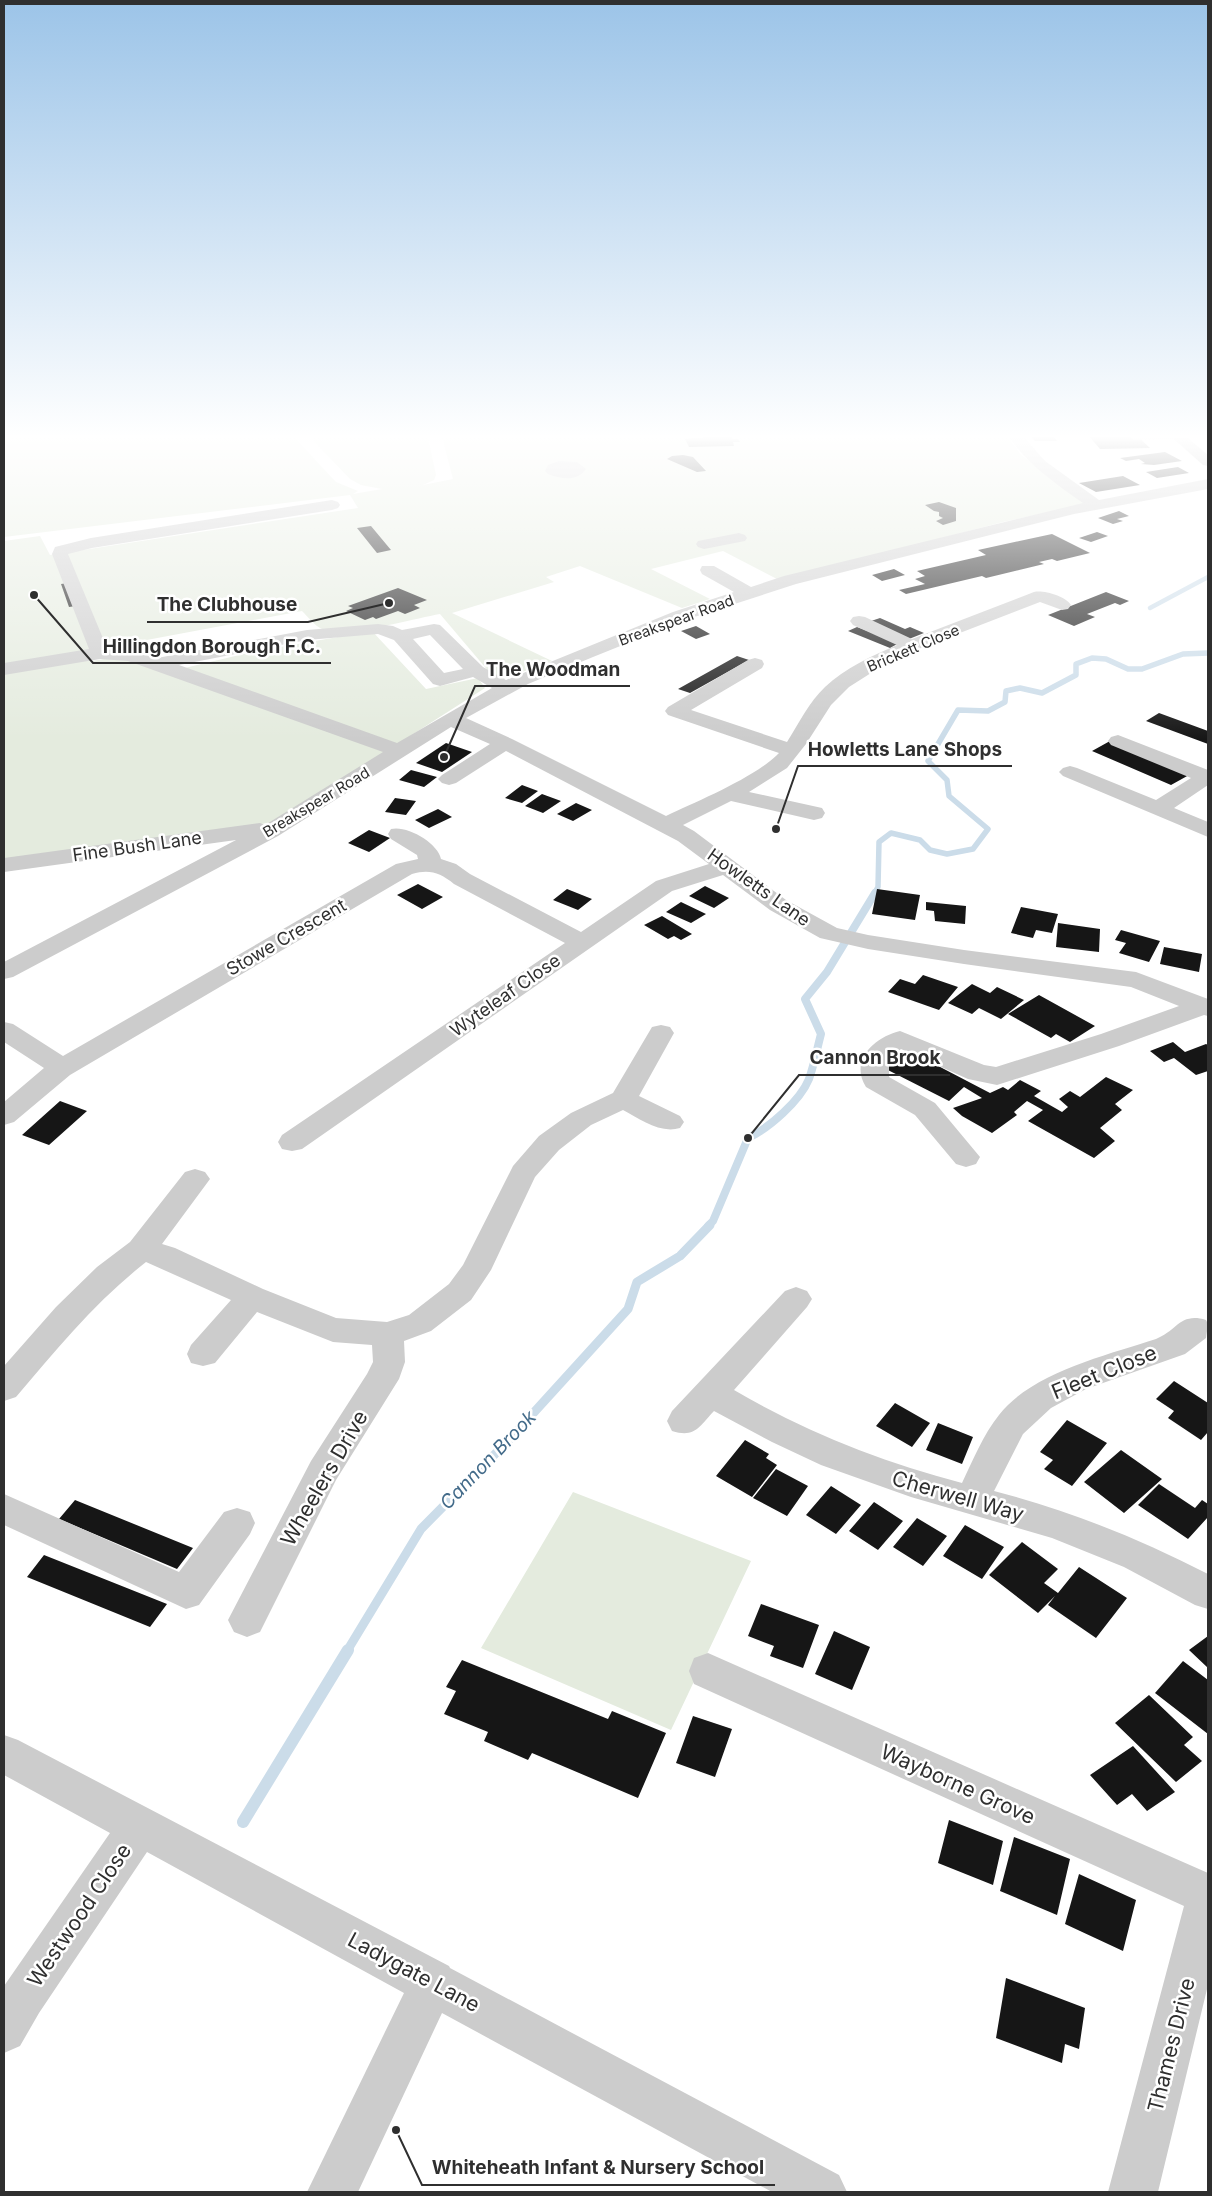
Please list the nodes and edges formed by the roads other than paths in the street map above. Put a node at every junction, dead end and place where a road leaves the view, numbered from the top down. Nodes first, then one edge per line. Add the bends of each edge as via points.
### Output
1 (139, 535) edge
2 (969, 535) edge
3 (739, 538) dead end
4 (704, 544) dead end
5 (708, 570) dead end
6 (750, 594) junction
7 (1062, 604) dead end
8 (858, 622) dead end
9 (400, 636) junction
10 (914, 646) junction
11 (100, 652) junction
12 (157, 664) junction
13 (755, 664) dead end
14 (4, 668) edge
15 (476, 671) junction
16 (506, 688) junction
17 (450, 719) junction
18 (1118, 740) dead end
19 (505, 743) junction
20 (791, 750) junction
21 (399, 751) junction
22 (1070, 772) dead end
23 (1208, 776) edge
24 (449, 779) dead end
25 (730, 794) junction
26 (1158, 809) junction
27 (814, 813) dead end
28 (666, 825) junction
29 (1208, 830) edge
30 (270, 831) junction
31 (399, 834) dead end
32 (430, 863) junction
33 (4, 865) edge
34 (727, 866) junction
35 (582, 942) junction
36 (4, 972) edge
37 (1206, 1007) edge
38 (4, 1030) edge
39 (661, 1033) dead end
40 (63, 1068) junction
41 (623, 1099) junction
42 (4, 1116) edge
43 (670, 1122) dead end
44 (292, 1142) dead end
45 (966, 1157) dead end
46 (196, 1179) dead end
47 (141, 1250) junction
48 (252, 1297) junction
49 (796, 1299) dead end
50 (1195, 1329) dead end
51 (388, 1334) junction
52 (203, 1354) dead end
53 (9, 1376) edge
54 (711, 1393) junction
55 (684, 1421) dead end
56 (972, 1499) junction
57 (4, 1509) edge
58 (237, 1523) dead end
59 (1208, 1593) edge
60 (248, 1620) dead end
61 (708, 1671) dead end
62 (4, 1754) edge
63 (140, 1826) junction
64 (1208, 1896) edge
65 (434, 1982) junction
66 (4, 2030) edge
67 (332, 2192) edge
68 (822, 2192) edge
69 (1133, 2192) edge

1 - 11 street via 61,551
2 - 6 street, Breakspear Road via 790,580
3 - 4 street
5 - 6 street
6 - 16 street, Breakspear Road via 679,616
7 - 10 street, Brickett Close via 1040,596
8 - 10 street
9 - 12 street via 378,629 307,635
9 - 15 street via 434,629
9 - 15 street via 440,680
10 - 20 street, Brickett Close via 863,669 840,684 823,700
11 - 12 street
11 - 14 street
12 - 21 street
13 - 20 street via 676,711
15 - 16 street
16 - 17 street, Breakspear Road
17 - 19 street, Howletts Lane
17 - 21 street, Breakspear Road
18 - 23 street
19 - 24 street
19 - 28 street, Howletts Lane
20 - 25 street, Brickett Close via 780,764
21 - 30 street, Breakspear Road
22 - 26 street
23 - 26 street
25 - 27 street
25 - 28 street, Brickett Close
26 - 29 street
28 - 34 street, Howletts Lane
30 - 33 street, Fine Bush Lane via 255,830
30 - 36 street, Breakspear Road
31 - 32 street via 428,852
32 - 35 street via 448,868 462,879
32 - 40 street, Stowe Crescent via 404,869
34 - 35 street, Wyteleaf Close via 664,886
34 - 37 street, Howletts Lane via 778,905 833,934 964,957 1136,980
35 - 44 street, Wyteleaf Close
37 - 45 street via 997,1076 978,1073 900,1039 879,1052 873,1063 876,1081 924,1109
38 - 40 street
39 - 41 street
40 - 42 street, Stowe Crescent
41 - 43 street
41 - 51 street via 581,1119 549,1143 523,1173 476,1270 460,1292 420,1323
46 - 47 street
47 - 48 street via 164,1256
47 - 53 street via 108,1275
48 - 51 street via 334,1330
48 - 52 street
49 - 54 street
50 - 56 street, Fleet Close via 1174,1345 1074,1380 1039,1399 1011,1424
51 - 60 street, Wheelers Drive via 389,1362 382,1379 323,1471
54 - 55 street
54 - 56 street, Cherwell Way via 754,1419 852,1464
56 - 59 street, Cherwell Way via 1089,1537
57 - 58 street via 186,1593
61 - 64 street, Wayborne Grove
62 - 63 street, Ladygate Lane
63 - 65 street, Ladygate Lane
63 - 66 street, Westwood Close
64 - 69 street, Thames Drive
65 - 67 street
65 - 68 street, Ladygate Lane via 648,2101

